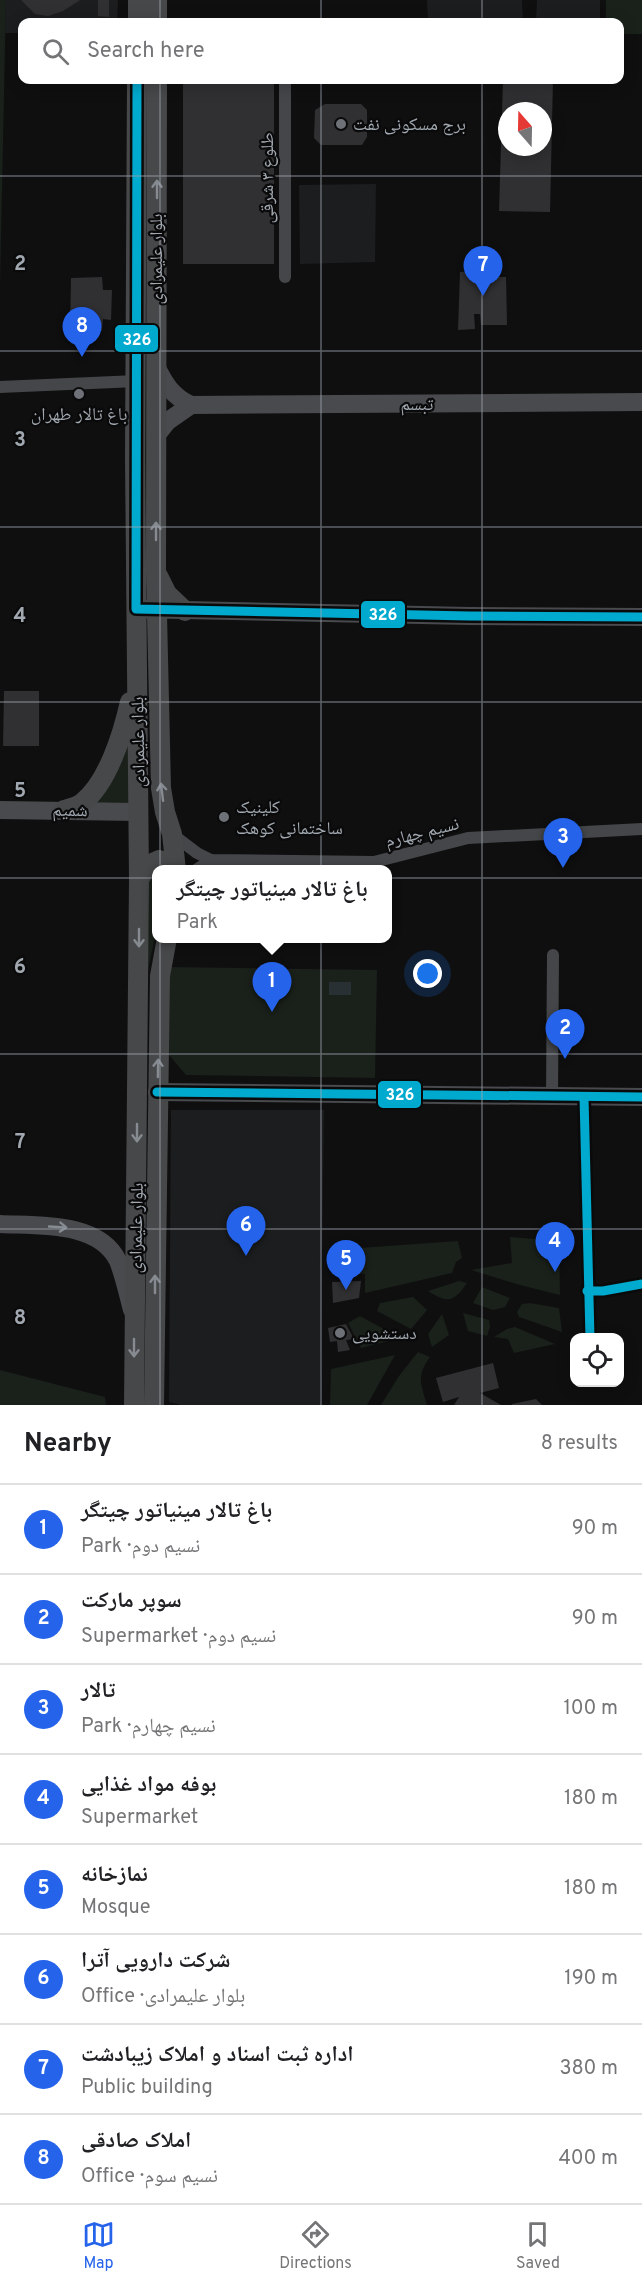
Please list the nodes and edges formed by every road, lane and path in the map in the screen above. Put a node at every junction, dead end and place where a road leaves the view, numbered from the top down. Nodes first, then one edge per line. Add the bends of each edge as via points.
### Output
1 (138, 0) edge
2 (157, 0) edge
3 (138, 18) edge
4 (157, 18) edge
5 (138, 84) edge
6 (157, 84) edge
7 (285, 84) edge
8 (285, 277) dead end
9 (156, 366) junction
10 (137, 381) junction
11 (0, 387) edge
12 (642, 402) edge
13 (191, 405) junction
14 (156, 436) junction
15 (156, 571) junction
16 (136, 609) junction
17 (157, 611) junction
18 (185, 611) junction
19 (642, 617) edge
20 (137, 673) junction
21 (0, 810) edge
22 (64, 810) junction
23 (139, 812) junction
24 (642, 829) edge
25 (172, 834) junction
26 (211, 860) junction
27 (172, 865) edge
28 (175, 865) edge
29 (204, 865) edge
30 (139, 879) junction
31 (166, 943) edge
32 (553, 955) dead end
33 (157, 1092) junction
34 (552, 1097) junction
35 (642, 1097) edge
36 (0, 1224) edge
37 (134, 1315) junction
38 (134, 1405) edge
39 (154, 1405) edge

1 - 3 main road
2 - 4 main road
5 - 10 main road, بلوار علیمرادی
9 -> 6 main road, بلوار علیمرادی
7 - 8 street, طلوع ۳ شرقی
9 - 13 street via 170,391
9 - 14 main road, بلوار علیمرادی
10 - 11 street
10 - 16 main road, بلوار علیمرادی
12 - 13 street, تبسم
13 - 14 street via 168,421
15 -> 14 main road, بلوار علیمرادی
15 - 17 main road, بلوار علیمرادی
15 - 18 main road via 167,594
16 - 17 street
16 - 20 main road, بلوار علیمرادی
17 - 18 street
25 -> 17 main road, بلوار علیمرادی via 161,788
18 - 19 street
20 - 22 main road via 112,759 93,792 80,805
20 - 23 main road, بلوار علیمرادی
21 - 22 street, شمیم
22 - 23 street, شمیم
23 - 30 main road, بلوار علیمرادی
24 - 26 street, نسیم چهارم via 468,838 374,862
25 - 26 street
25 - 28 main road, بلوار علیمرادی
26 - 29 street
27 - 30 main road via 159,860 148,865
30 -> 37 main road, بلوار علیمرادی
33 -> 31 main road, بلوار علیمرادی via 160,976
32 - 34 street
33 - 34 street
39 -> 33 main road, بلوار علیمرادی
34 - 35 street
36 -> 37 street via 74,1228 96,1239 117,1260
37 -> 38 main road, بلوار علیمرادی

